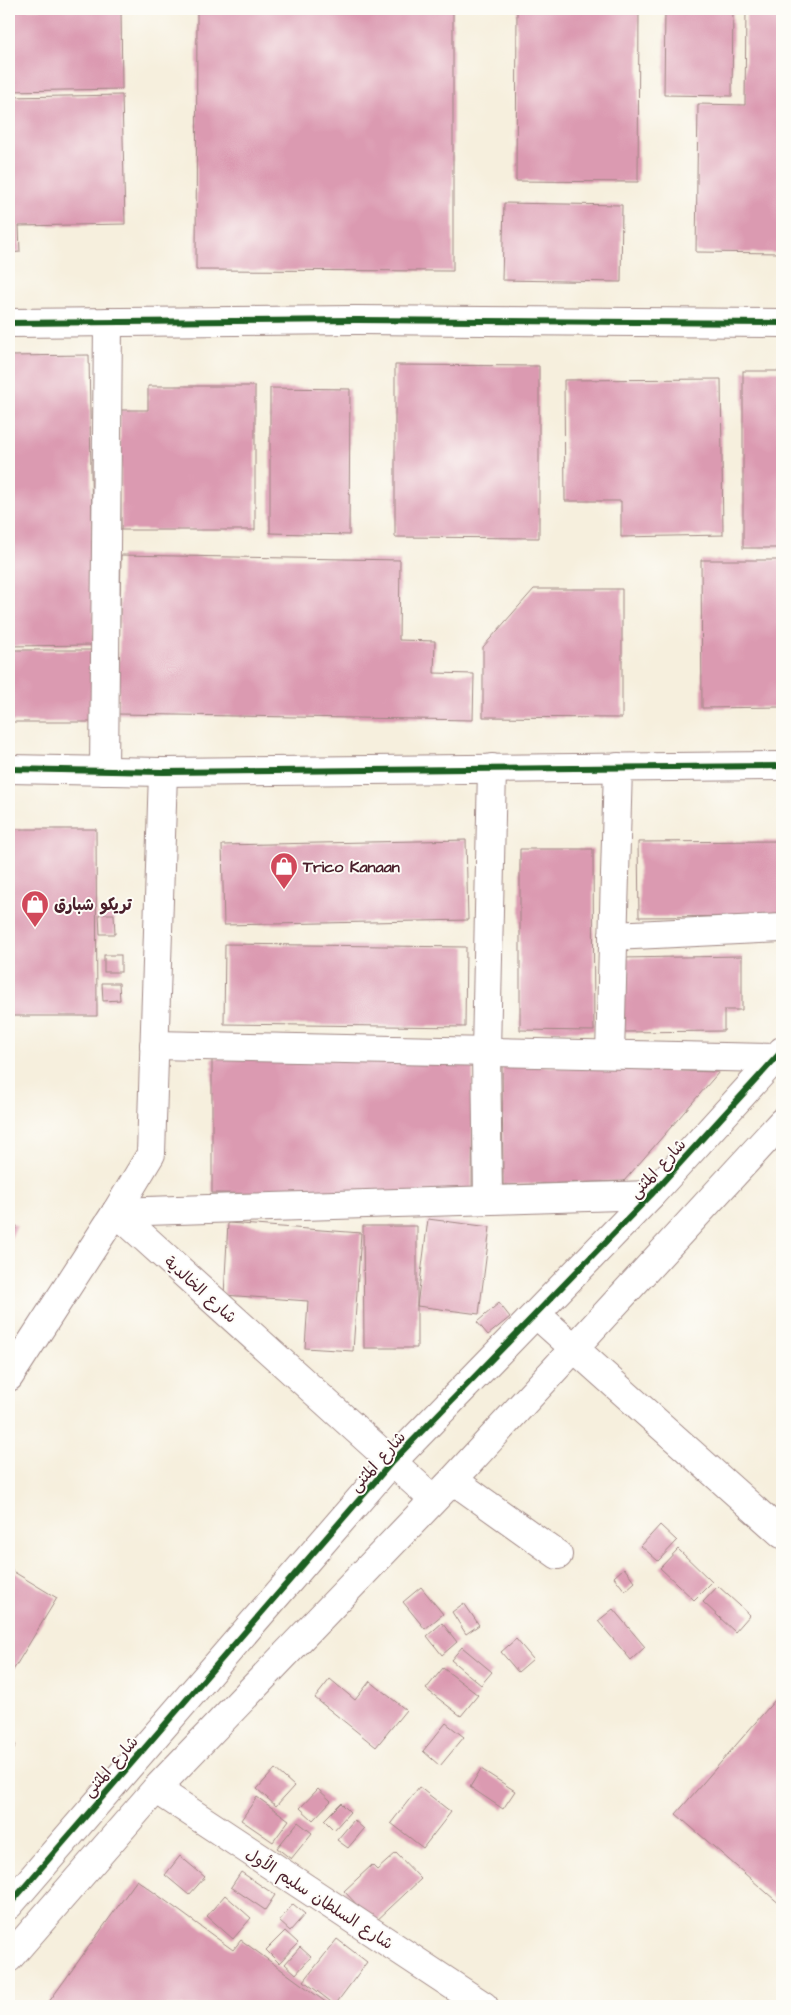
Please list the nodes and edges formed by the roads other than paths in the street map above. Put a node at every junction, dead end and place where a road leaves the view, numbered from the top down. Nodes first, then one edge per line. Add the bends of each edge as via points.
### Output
1 (108, 322) junction
2 (9, 323) edge
3 (782, 323) edge
4 (782, 766) edge
5 (618, 767) junction
6 (492, 768) junction
7 (9, 769) edge
8 (104, 771) junction
9 (163, 772) junction
10 (782, 928) edge
11 (613, 936) junction
12 (154, 1045) junction
13 (486, 1052) junction
14 (610, 1054) junction
15 (779, 1054) edge
16 (782, 1122) edge
17 (651, 1195) junction
18 (488, 1198) junction
19 (116, 1212) junction
20 (536, 1314) junction
21 (574, 1349) junction
22 (9, 1377) edge
23 (392, 1463) junction
24 (453, 1480) junction
25 (434, 1498) junction
26 (782, 1534) edge
27 (558, 1554) dead end
28 (156, 1790) junction
29 (9, 1905) edge
30 (9, 1958) edge
31 (484, 2006) edge

1 - 2 street
1 - 3 street
1 - 8 street
4 - 5 street
5 - 6 street
5 - 11 street
6 - 9 street
6 - 13 street
7 - 8 street
8 - 9 street
9 - 12 street
10 - 11 street
11 - 14 street
12 - 13 street
12 - 19 street via 151,1154
13 - 14 street
13 - 18 street
14 - 15 street
15 - 17 street, شارع المثنى
16 - 21 street
17 - 18 street
17 - 20 street, شارع المثنى
18 - 19 street
19 - 22 street
19 - 23 street, شارع الخالدية
20 - 21 street
20 - 23 street, شارع المثنى
21 - 24 street
21 - 26 street
23 - 25 street, شارع الخالدية
23 - 29 street, شارع المثنى
24 - 25 street
24 - 27 street
25 - 28 street
28 - 30 street
28 - 31 street, شارع السلطان سليم الأول

